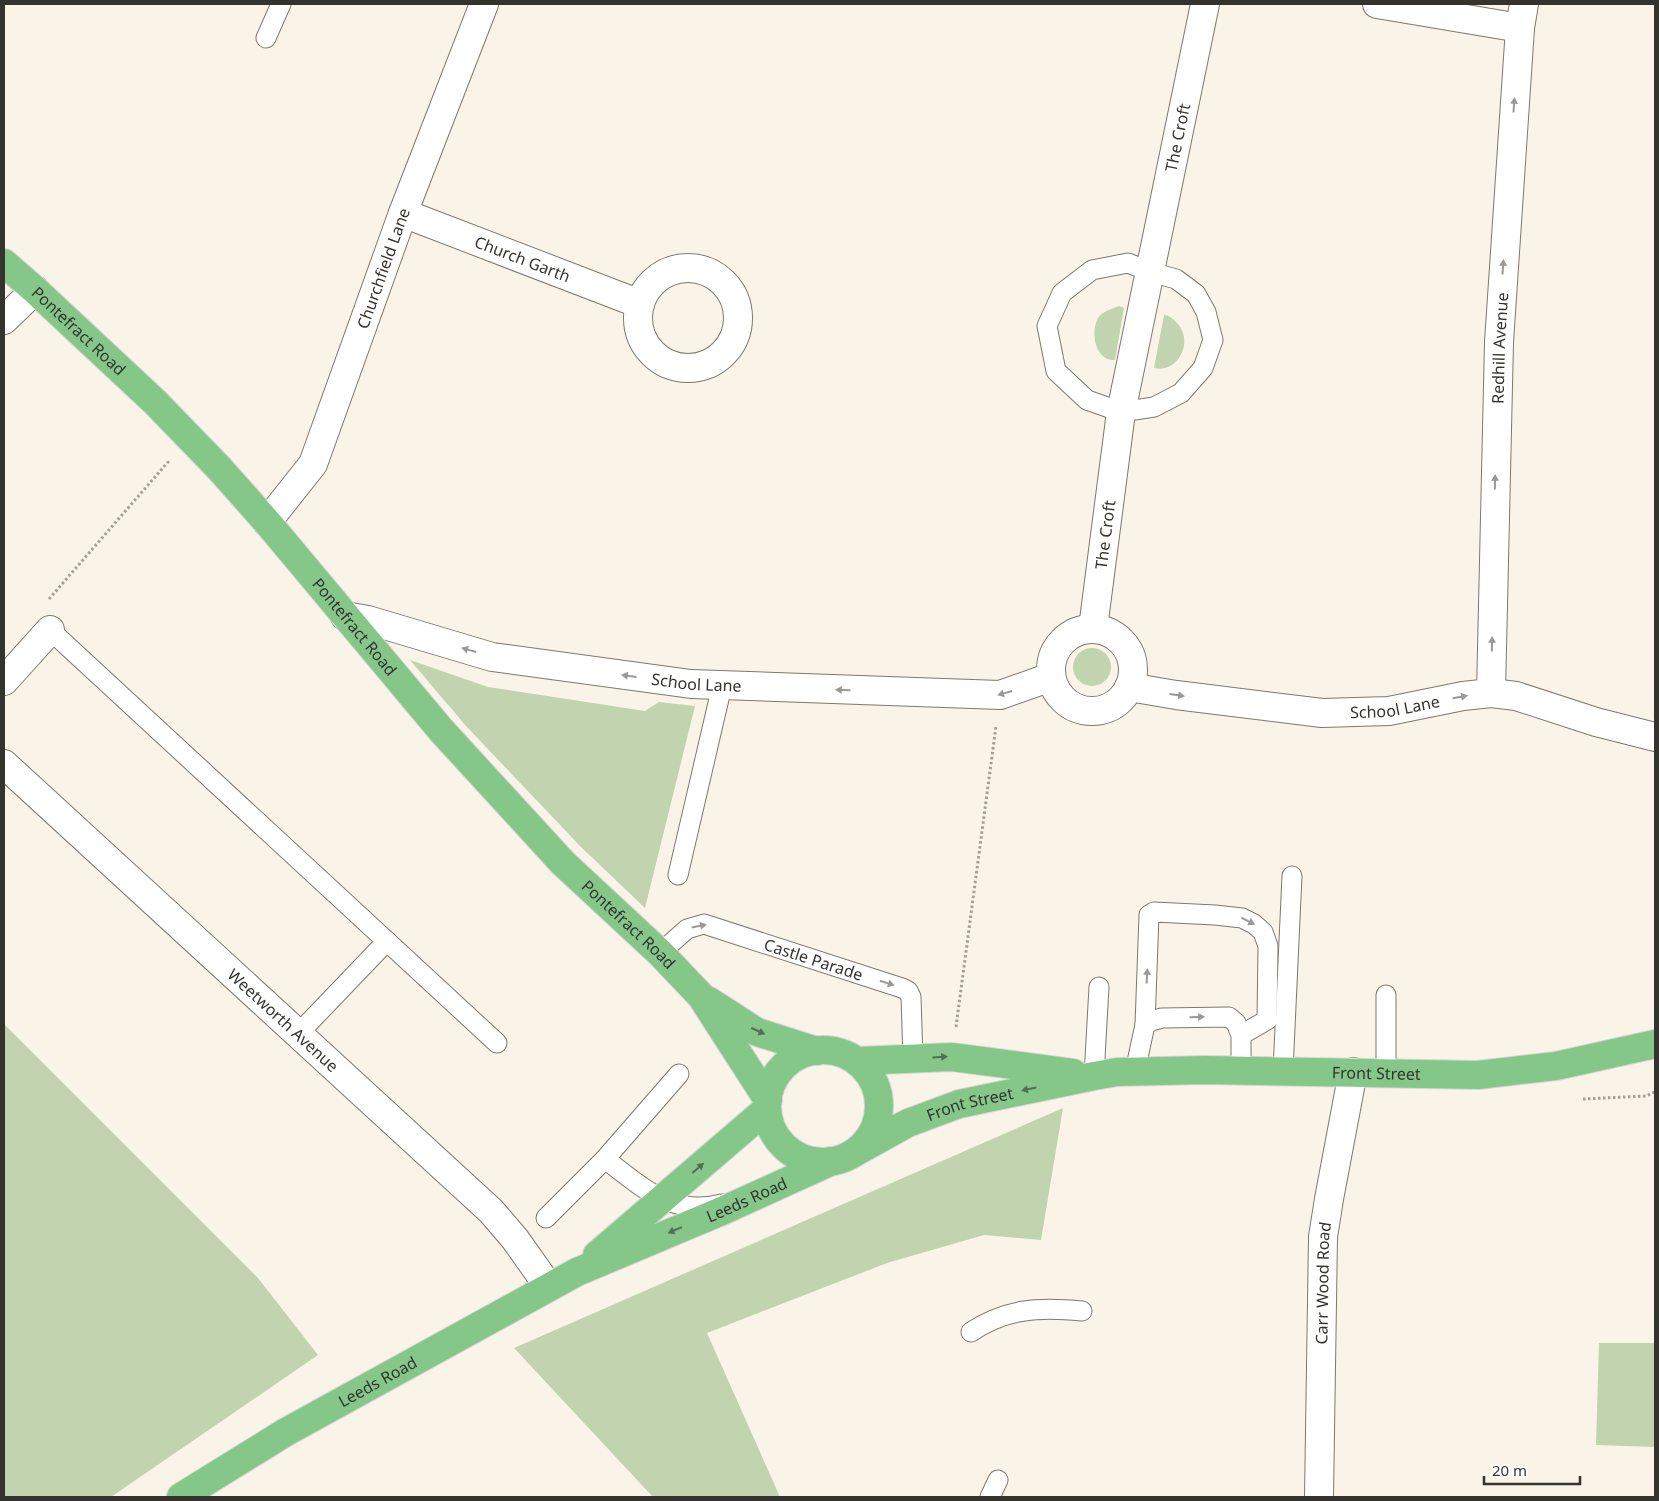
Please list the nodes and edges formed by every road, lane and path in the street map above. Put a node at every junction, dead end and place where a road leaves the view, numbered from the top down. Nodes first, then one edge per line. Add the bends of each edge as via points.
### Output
1 (281, 4) edge
2 (1205, 4) edge
3 (1377, 4) edge
4 (481, 5) edge
5 (1522, 16) edge
6 (266, 38) dead end
7 (403, 213) junction
8 (4, 263) edge
9 (1151, 272) junction
10 (35, 290) junction
11 (640, 304) dead end
12 (4, 320) edge
13 (1121, 412) junction
14 (162, 456) dead end
15 (267, 522) junction
16 (346, 616) junction
17 (1093, 628) junction
18 (50, 630) junction
19 (1051, 676) junction
20 (4, 680) edge
21 (722, 686) junction
22 (1129, 687) junction
23 (1491, 693) junction
24 (1000, 695) junction
25 (1655, 737) edge
26 (4, 764) edge
27 (678, 875) dead end
28 (1292, 876) dead end
29 (387, 941) junction
30 (660, 953) junction
31 (1099, 987) dead end
32 (1386, 994) dead end
33 (702, 996) junction
34 (1145, 1025) junction
35 (298, 1034) junction
36 (1241, 1035) junction
37 (498, 1043) dead end
38 (1655, 1044) edge
39 (817, 1050) junction
40 (952, 1057) junction
41 (913, 1058) junction
42 (857, 1061) junction
43 (1135, 1071) junction
44 (1241, 1071) junction
45 (1283, 1072) junction
46 (1353, 1072) junction
47 (679, 1074) dead end
48 (1386, 1074) junction
49 (1094, 1076) junction
50 (1655, 1092) edge
51 (1583, 1098) dead end
52 (768, 1105) junction
53 (842, 1158) junction
54 (605, 1159) junction
55 (759, 1193) junction
56 (661, 1200) junction
57 (546, 1218) dead end
58 (577, 1272) junction
59 (549, 1287) junction
60 (1082, 1310) dead end
61 (971, 1332) dead end
62 (998, 1480) dead end
63 (181, 1497) edge
64 (990, 1497) edge
65 (1319, 1497) edge

1 - 6 lane
2 - 9 street, The Croft
3 - 5 street
4 - 7 street, Churchfield Lane
23 -> 5 street, Redhill Avenue via 1498,342
7 - 11 street, Church Garth
7 - 15 street, Churchfield Lane via 313,464
8 - 10 main road, Pontefract Road
9 - 13 street, The Croft
9 - 13 lane via 1176,279 1196,294 1206,312 1213,340 1203,368 1181,393 1154,407
9 - 13 lane via 1128,263 1092,270 1062,292 1047,326 1056,371 1087,400
10 - 12 street
10 - 15 main road, Pontefract Road via 155,402
13 - 17 street, The Croft
14 - 18 path via 168,462 44,605
15 - 16 main road, Pontefract Road
21 -> 16 street, School Lane via 492,657
16 - 30 main road, Pontefract Road via 441,730 563,863
17 - 19 street via 1070,635 1061,643 1054,653
17 - 22 street via 1118,638 1127,648 1133,674
18 - 20 street
18 - 29 lane
19 - 22 street via 1063,699 1086,711 1112,706
19 -> 24 street, School Lane
24 -> 21 street, School Lane
21 - 27 lane
22 -> 23 street, School Lane via 1322,713 1389,711
23 - 25 street, School Lane via 1516,696
24 - 40 path
26 - 35 street, Weetworth Avenue
28 - 45 lane
29 - 35 lane
29 - 37 lane
30 - 33 main road, Pontefract Road
30 -> 41 lane, Castle Parade via 687,929 704,924 902,988 911,997
31 - 49 lane
32 - 48 lane
33 -> 39 main road, Pontefract Road via 757,1032
33 - 52 main road, Pontefract Road
34 -> 36 lane via 1162,1018 1228,1017 1236,1023
34 -> 36 lane via 1149,915 1154,912 1215,914 1242,918 1254,924 1263,932 1268,946 1267,1020
34 - 43 lane
35 - 59 street, Weetworth Avenue via 491,1211
36 - 44 lane
38 - 48 main road, Front Street via 1556,1066 1487,1074
39 - 42 main road via 831,1050
39 - 52 main road via 786,1064 768,1092
41 -> 40 main road, Front Street
40 - 49 main road, Front Street
41 - 42 main road, Front Street
42 - 53 main road via 877,1090 879,1109 875,1127 866,1142
43 - 44 main road, Front Street
43 - 49 main road, Front Street
44 - 45 main road, Front Street
45 - 46 main road, Front Street
46 - 48 main road, Front Street
46 - 65 street, Carr Wood Road via 1323,1237
47 - 54 lane
49 -> 53 main road, Front Street via 959,1104 908,1123
50 - 51 path via 1646,1096
52 - 53 main road via 770,1125 788,1150 816,1162
56 -> 52 main road, Leeds Road
53 - 55 main road, Leeds Road
54 - 56 lane
54 - 57 lane
55 - 56 lane via 713,1206 684,1207
55 -> 58 main road, Leeds Road
56 - 58 main road, Leeds Road
58 - 59 main road, Leeds Road
59 - 63 main road, Leeds Road via 286,1432
60 - 61 lane via 1027,1310 998,1317
62 - 64 lane

